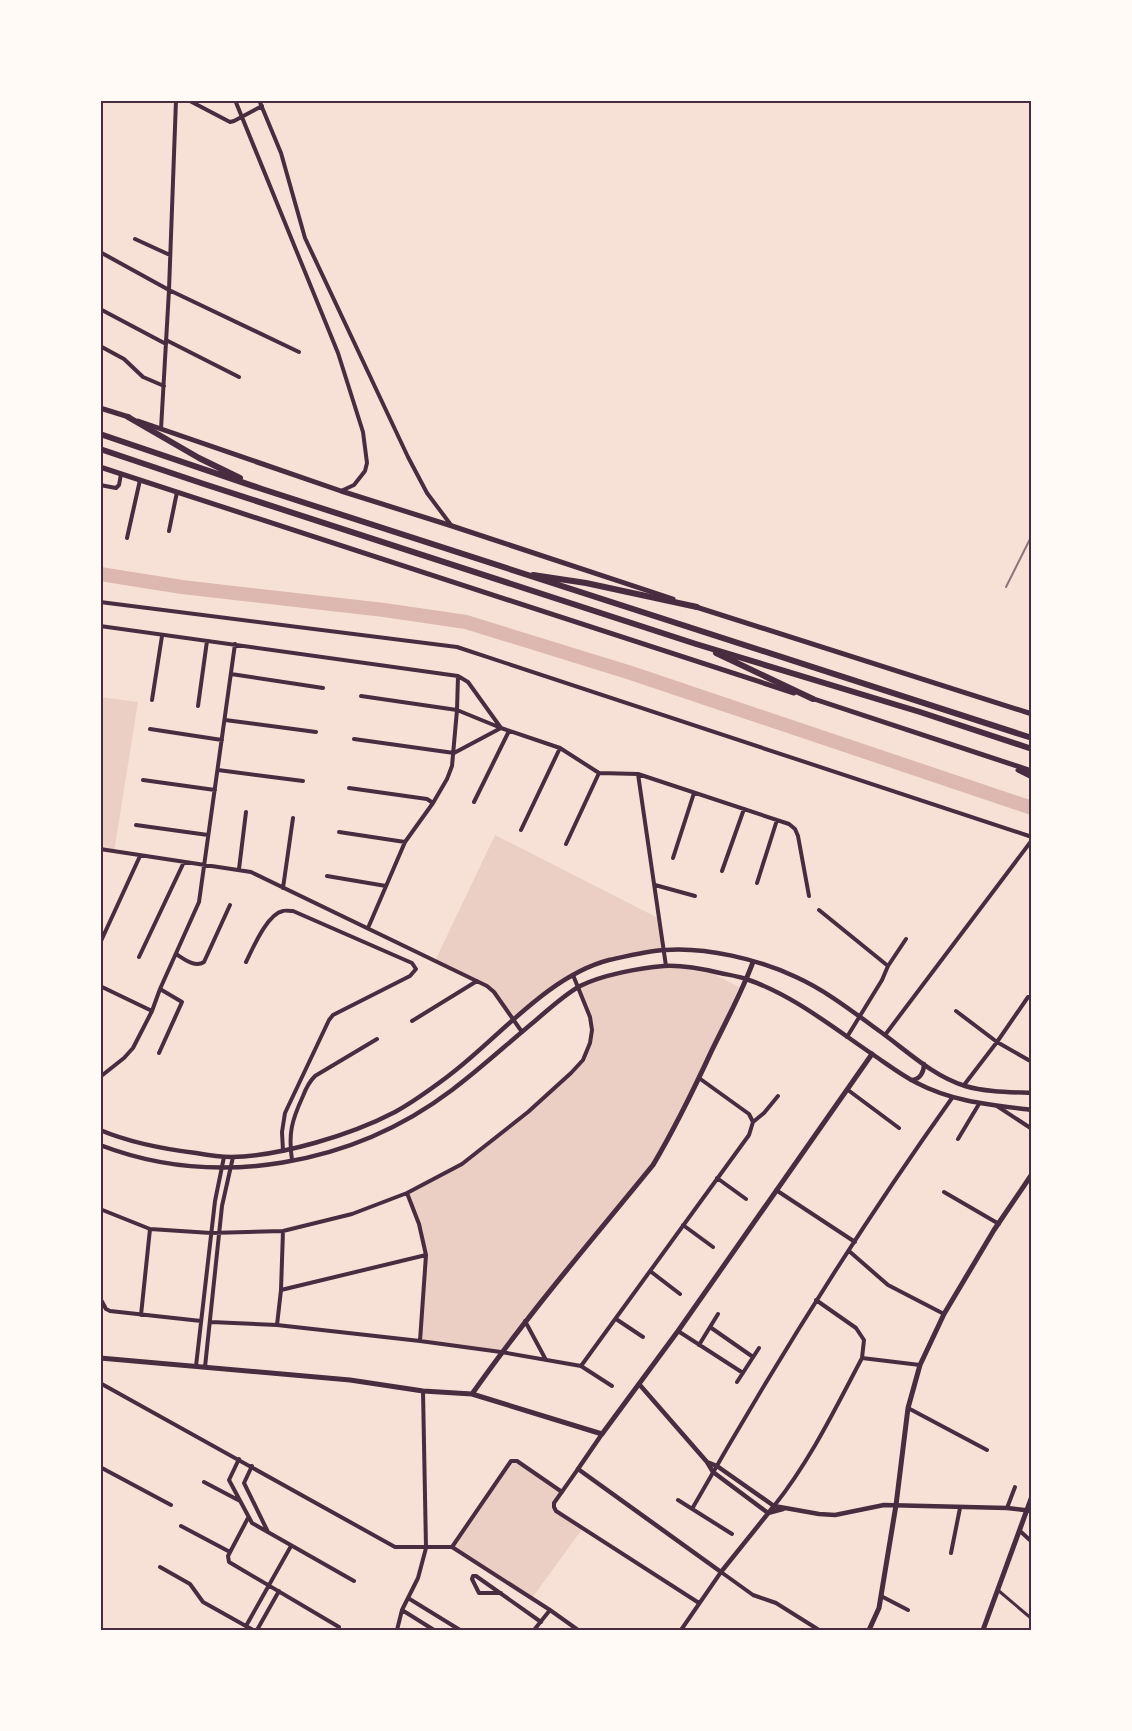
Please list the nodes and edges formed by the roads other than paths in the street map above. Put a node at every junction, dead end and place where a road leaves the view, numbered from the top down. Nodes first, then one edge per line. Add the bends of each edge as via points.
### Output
1 (176, 100) edge
2 (188, 100) edge
3 (235, 100) edge
4 (259, 100) edge
5 (262, 106) junction
6 (242, 117) junction
7 (135, 239) dead end
8 (100, 252) edge
9 (170, 255) junction
10 (169, 290) junction
11 (100, 309) edge
12 (166, 342) junction
13 (100, 346) edge
14 (298, 352) dead end
15 (238, 377) dead end
16 (164, 387) junction
17 (100, 408) edge
18 (128, 417) junction
19 (162, 429) junction
20 (100, 434) edge
21 (100, 449) edge
22 (100, 467) edge
23 (122, 474) junction
24 (140, 480) junction
25 (100, 485) edge
26 (262, 489) junction
27 (341, 491) junction
28 (177, 492) junction
29 (452, 525) junction
30 (169, 531) dead end
31 (127, 538) dead end
32 (521, 574) junction
33 (100, 602) edge
34 (697, 607) junction
35 (100, 626) edge
36 (162, 636) junction
37 (207, 640) junction
38 (235, 644) junction
39 (696, 644) junction
40 (231, 674) junction
41 (458, 676) junction
42 (323, 688) dead end
43 (361, 696) dead end
44 (813, 699) junction
45 (152, 700) dead end
46 (198, 706) dead end
47 (457, 710) junction
48 (1032, 712) edge
49 (225, 720) junction
50 (501, 728) junction
51 (150, 729) dead end
52 (509, 731) junction
53 (316, 732) dead end
54 (1032, 738) edge
55 (354, 739) dead end
56 (222, 740) junction
57 (560, 748) junction
58 (1032, 749) edge
59 (454, 753) junction
60 (1004, 762) junction
61 (218, 770) junction
62 (1032, 771) edge
63 (600, 773) junction
64 (638, 774) junction
65 (1032, 777) edge
66 (143, 780) dead end
67 (303, 781) dead end
68 (349, 788) dead end
69 (215, 790) junction
70 (694, 793) junction
71 (474, 802) dead end
72 (433, 803) junction
73 (744, 809) junction
74 (246, 812) dead end
75 (293, 818) dead end
76 (777, 820) junction
77 (136, 825) dead end
78 (521, 830) dead end
79 (339, 832) dead end
80 (208, 835) junction
81 (1032, 838) edge
82 (405, 842) junction
83 (566, 844) dead end
84 (100, 849) edge
85 (140, 856) junction
86 (673, 858) dead end
87 (184, 862) junction
88 (205, 864) junction
89 (239, 869) junction
90 (723, 872) dead end
91 (327, 876) dead end
92 (757, 884) dead end
93 (655, 885) junction
94 (386, 886) junction
95 (283, 888) junction
96 (695, 896) dead end
97 (809, 896) dead end
98 (230, 905) dead end
99 (819, 910) dead end
100 (368, 928) junction
101 (906, 939) dead end
102 (101, 940) edge
103 (664, 950) junction
104 (176, 954) junction
105 (139, 957) dead end
106 (246, 962) dead end
107 (753, 962) junction
108 (666, 966) junction
109 (888, 966) junction
110 (572, 975) junction
111 (746, 979) junction
112 (477, 981) junction
113 (100, 986) edge
114 (578, 987) junction
115 (160, 989) junction
116 (1030, 997) edge
117 (152, 1011) junction
118 (956, 1011) dead end
119 (860, 1016) junction
120 (514, 1020) junction
121 (412, 1021) dead end
122 (522, 1032) junction
123 (885, 1035) junction
124 (847, 1037) junction
125 (376, 1039) dead end
126 (997, 1042) junction
127 (159, 1053) dead end
128 (872, 1054) junction
129 (1032, 1062) edge
130 (924, 1064) junction
131 (100, 1077) edge
132 (699, 1078) junction
133 (911, 1080) junction
134 (964, 1085) junction
135 (848, 1090) junction
136 (1032, 1093) edge
137 (778, 1096) dead end
138 (952, 1098) junction
139 (979, 1104) junction
140 (996, 1105) junction
141 (1032, 1110) edge
142 (753, 1122) junction
143 (899, 1128) dead end
144 (1032, 1129) edge
145 (100, 1130) edge
146 (958, 1139) dead end
147 (100, 1145) edge
148 (290, 1149) junction
149 (283, 1151) junction
150 (224, 1157) junction
151 (233, 1157) junction
152 (292, 1161) junction
153 (222, 1167) junction
154 (231, 1167) junction
155 (1032, 1174) edge
156 (717, 1178) junction
157 (776, 1190) junction
158 (944, 1191) dead end
159 (407, 1193) junction
160 (746, 1199) dead end
161 (100, 1209) edge
162 (999, 1224) junction
163 (683, 1225) junction
164 (150, 1229) junction
165 (283, 1232) junction
166 (211, 1233) junction
167 (220, 1233) junction
168 (855, 1242) junction
169 (713, 1247) dead end
170 (849, 1251) junction
171 (426, 1256) junction
172 (650, 1271) junction
173 (281, 1290) junction
174 (680, 1294) dead end
175 (100, 1298) edge
176 (816, 1300) junction
177 (718, 1314) dead end
178 (944, 1314) junction
179 (141, 1315) junction
180 (616, 1319) junction
181 (201, 1321) junction
182 (525, 1321) junction
183 (211, 1322) junction
184 (277, 1325) junction
185 (710, 1327) junction
186 (678, 1331) junction
187 (644, 1337) dead end
188 (420, 1341) junction
189 (699, 1345) junction
190 (759, 1348) dead end
191 (501, 1352) junction
192 (753, 1357) junction
193 (100, 1358) edge
194 (862, 1358) junction
195 (546, 1360) junction
196 (920, 1365) junction
197 (196, 1366) junction
198 (581, 1366) junction
199 (205, 1367) junction
200 (743, 1373) junction
201 (737, 1382) dead end
202 (100, 1383) edge
203 (639, 1384) junction
204 (612, 1386) dead end
205 (423, 1391) junction
206 (472, 1394) junction
207 (908, 1408) junction
208 (602, 1434) junction
209 (987, 1450) dead end
210 (239, 1460) junction
211 (707, 1462) junction
212 (252, 1466) junction
213 (717, 1466) junction
214 (100, 1467) edge
215 (578, 1468) junction
216 (713, 1472) junction
217 (204, 1482) dead end
218 (1015, 1487) dead end
219 (562, 1492) junction
220 (1032, 1496) edge
221 (678, 1500) dead end
222 (240, 1502) junction
223 (171, 1505) dead end
224 (896, 1505) junction
225 (774, 1506) junction
226 (789, 1508) junction
227 (960, 1508) junction
228 (1007, 1508) junction
229 (692, 1509) junction
230 (1029, 1510) edge
231 (768, 1513) junction
232 (248, 1518) junction
233 (181, 1526) dead end
234 (1020, 1531) junction
235 (268, 1533) junction
236 (732, 1534) dead end
237 (1032, 1542) edge
238 (291, 1546) junction
239 (452, 1547) junction
240 (426, 1548) junction
241 (230, 1552) junction
242 (951, 1553) dead end
243 (160, 1567) dead end
244 (721, 1572) junction
245 (354, 1581) dead end
246 (268, 1585) junction
247 (998, 1589) junction
248 (279, 1591) junction
249 (501, 1593) junction
250 (881, 1596) junction
251 (408, 1598) junction
252 (699, 1603) junction
253 (402, 1610) junction
254 (550, 1610) junction
255 (908, 1610) dead end
256 (1032, 1619) edge
257 (541, 1622) junction
258 (246, 1626) junction
259 (339, 1627) dead end
260 (255, 1630) edge
261 (397, 1630) edge
262 (434, 1630) edge
263 (460, 1630) edge
264 (534, 1630) edge
265 (578, 1630) edge
266 (681, 1630) edge
267 (819, 1630) edge
268 (870, 1630) edge
269 (983, 1630) edge

1 - 9 street
2 - 6 street via 230,122
3 - 6 street
4 - 5 street
5 - 6 street
5 - 29 street via 281,153 305,238 408,457 427,493
6 - 27 street via 338,353 363,432 365,471 354,485
7 - 9 street
8 - 10 street
9 - 10 street
10 - 12 street
10 - 14 street
11 - 12 street
12 - 15 street
12 - 16 street
13 - 16 street
16 - 19 street
17 - 18 main road
18 - 19 main road
18 - 26 highway
19 - 27 main road
20 - 26 highway
21 - 39 highway
22 - 23 main road
23 - 24 main road
23 - 25 street via 116,488
24 - 28 main road
24 - 31 street
26 - 32 highway
27 - 29 main road
28 - 30 street
28 - 44 main road
29 - 34 main road
32 - 34 highway via 586,583
32 - 54 highway
33 - 81 street via 457,647
34 - 48 main road
35 - 36 street
36 - 37 street
36 - 45 street
37 - 38 street
37 - 46 street
38 - 40 street
38 - 41 street
39 - 44 highway
39 - 58 highway
40 - 42 street
40 - 49 street
41 - 47 street
41 - 50 street via 468,682
43 - 47 street
44 - 60 main road
47 - 50 street
47 - 59 street
49 - 53 street
49 - 56 street
50 - 52 street
50 - 59 street
51 - 56 street
52 - 57 street
52 - 71 street
55 - 59 street
56 - 61 street
57 - 63 street
57 - 78 street
59 - 72 street via 447,779
60 - 62 main road
60 - 65 main road
61 - 67 street
61 - 69 street
63 - 64 street
63 - 83 street
64 - 70 street
64 - 93 street
66 - 69 street
68 - 72 street
69 - 80 street
70 - 73 street
70 - 86 street
72 - 82 street
73 - 76 street
73 - 90 street
74 - 89 street
75 - 95 street
76 - 92 street
76 - 97 street via 789,824 798,836
77 - 80 street
79 - 82 street
80 - 88 street
81 - 123 street
82 - 94 street
84 - 85 street
85 - 87 street
85 - 102 street
87 - 88 street
87 - 105 street
88 - 89 street
88 - 104 street via 199,902
89 - 95 street
91 - 94 street
93 - 96 street
93 - 103 street
94 - 100 street
95 - 100 street
98 - 104 street via 204,962 196,965
99 - 109 street
100 - 112 street
101 - 109 street
103 - 107 street via 706,951
103 - 108 street
103 - 110 street via 607,961
104 - 115 street
106 - 149 street via 267,923 283,910 412,963 416,969 410,976 329,1020 285,1113
107 - 111 main road
107 - 119 street via 797,977
108 - 111 street via 704,969
108 - 114 street via 603,976
109 - 119 street
110 - 114 street
110 - 120 street
111 - 124 street via 791,1001
111 - 132 main road
112 - 120 street via 494,992
112 - 121 street
113 - 117 street
114 - 122 street
114 - 159 street via 592,1030 583,1060 528,1112 462,1164
115 - 117 street
115 - 127 street via 182,1002
116 - 126 street
117 - 131 street via 133,1048
118 - 126 street
119 - 123 street
119 - 124 street
120 - 122 street
120 - 148 street via 447,1077 397,1110 354,1130
122 - 152 street via 412,1118 349,1146
123 - 130 street
124 - 128 street
125 - 148 street via 309,1082 291,1124
126 - 129 street
126 - 134 street
128 - 133 street
128 - 135 main road
130 - 133 street via 919,1078
130 - 134 street
132 - 142 street via 749,1114
132 - 182 main road via 653,1165
133 - 138 street
134 - 136 street
135 - 143 street
135 - 157 main road
137 - 142 street
138 - 139 street
138 - 168 street
139 - 140 street
139 - 146 street
140 - 141 street
140 - 144 street
142 - 156 street via 749,1136
145 - 150 street via 169,1150
147 - 153 street via 166,1163
148 - 149 street
148 - 152 street
149 - 151 street
150 - 151 street
150 - 153 street
151 - 154 street
152 - 154 street
153 - 154 street
153 - 166 street
154 - 167 street
155 - 162 main road
156 - 160 street
156 - 163 street
157 - 168 street
157 - 186 main road
158 - 162 street
159 - 165 street via 352,1214
159 - 171 street
161 - 164 street
162 - 178 main road
163 - 169 street
163 - 172 street
164 - 166 street
164 - 179 street
165 - 167 street
165 - 173 street
166 - 167 street
166 - 181 street
167 - 183 street
168 - 170 street
170 - 176 street
170 - 178 street via 888,1285
171 - 173 street
171 - 188 street
172 - 174 street
172 - 180 street
173 - 184 street
175 - 179 street via 110,1311
176 - 194 street via 856,1328 864,1340
176 - 213 street
177 - 185 street
178 - 196 main road
179 - 181 street
180 - 187 street
180 - 198 street
181 - 197 street
182 - 191 main road
182 - 195 street
183 - 184 street
183 - 199 street
184 - 188 street
185 - 189 street
185 - 192 street
186 - 189 street
186 - 203 main road
188 - 191 street
189 - 200 street
190 - 192 street
191 - 195 street
191 - 206 main road
192 - 200 street
193 - 197 main road
194 - 196 street
194 - 225 street via 804,1464
195 - 198 street
196 - 207 main road
197 - 199 main road
198 - 204 street
199 - 205 main road
200 - 201 street
202 - 210 street
203 - 208 main road
203 - 211 street
205 - 206 main road
205 - 240 street
206 - 208 main road
207 - 209 street
207 - 224 main road
208 - 215 street
210 - 212 street
210 - 222 street via 230,1479
211 - 213 street
211 - 216 street
212 - 235 street via 244,1483
212 - 240 street via 395,1547
213 - 216 street
213 - 225 street
214 - 223 street
215 - 219 street
215 - 244 street
216 - 229 street
216 - 231 street
217 - 222 street
218 - 228 street
219 - 239 street via 513,1460
219 - 252 street via 554,1503 556,1511
220 - 230 main road
221 - 229 street
222 - 232 street
224 - 226 street via 835,1515
224 - 227 street
224 - 250 main road
225 - 226 street
225 - 231 street
226 - 231 street
227 - 228 street
227 - 242 street
228 - 230 street
229 - 236 street
230 - 234 main road
231 - 244 street
232 - 235 street
232 - 241 street
233 - 241 street
234 - 237 street
234 - 247 main road
235 - 238 street
238 - 245 street
238 - 246 street
239 - 240 street
239 - 254 street
240 - 251 street
241 - 246 street via 229,1562
243 - 258 street via 190,1584 203,1602
244 - 252 street
244 - 267 street via 753,1595 776,1603
246 - 248 street
246 - 258 street
247 - 256 street
247 - 269 main road
248 - 259 street
248 - 260 street
249 - 249 street via 479,1593 473,1576 476,1576
249 - 257 street
250 - 255 street
250 - 268 main road
251 - 253 street
251 - 263 street
252 - 266 street
253 - 261 street
253 - 262 street
254 - 257 street
254 - 265 street
257 - 264 street
258 - 260 street

